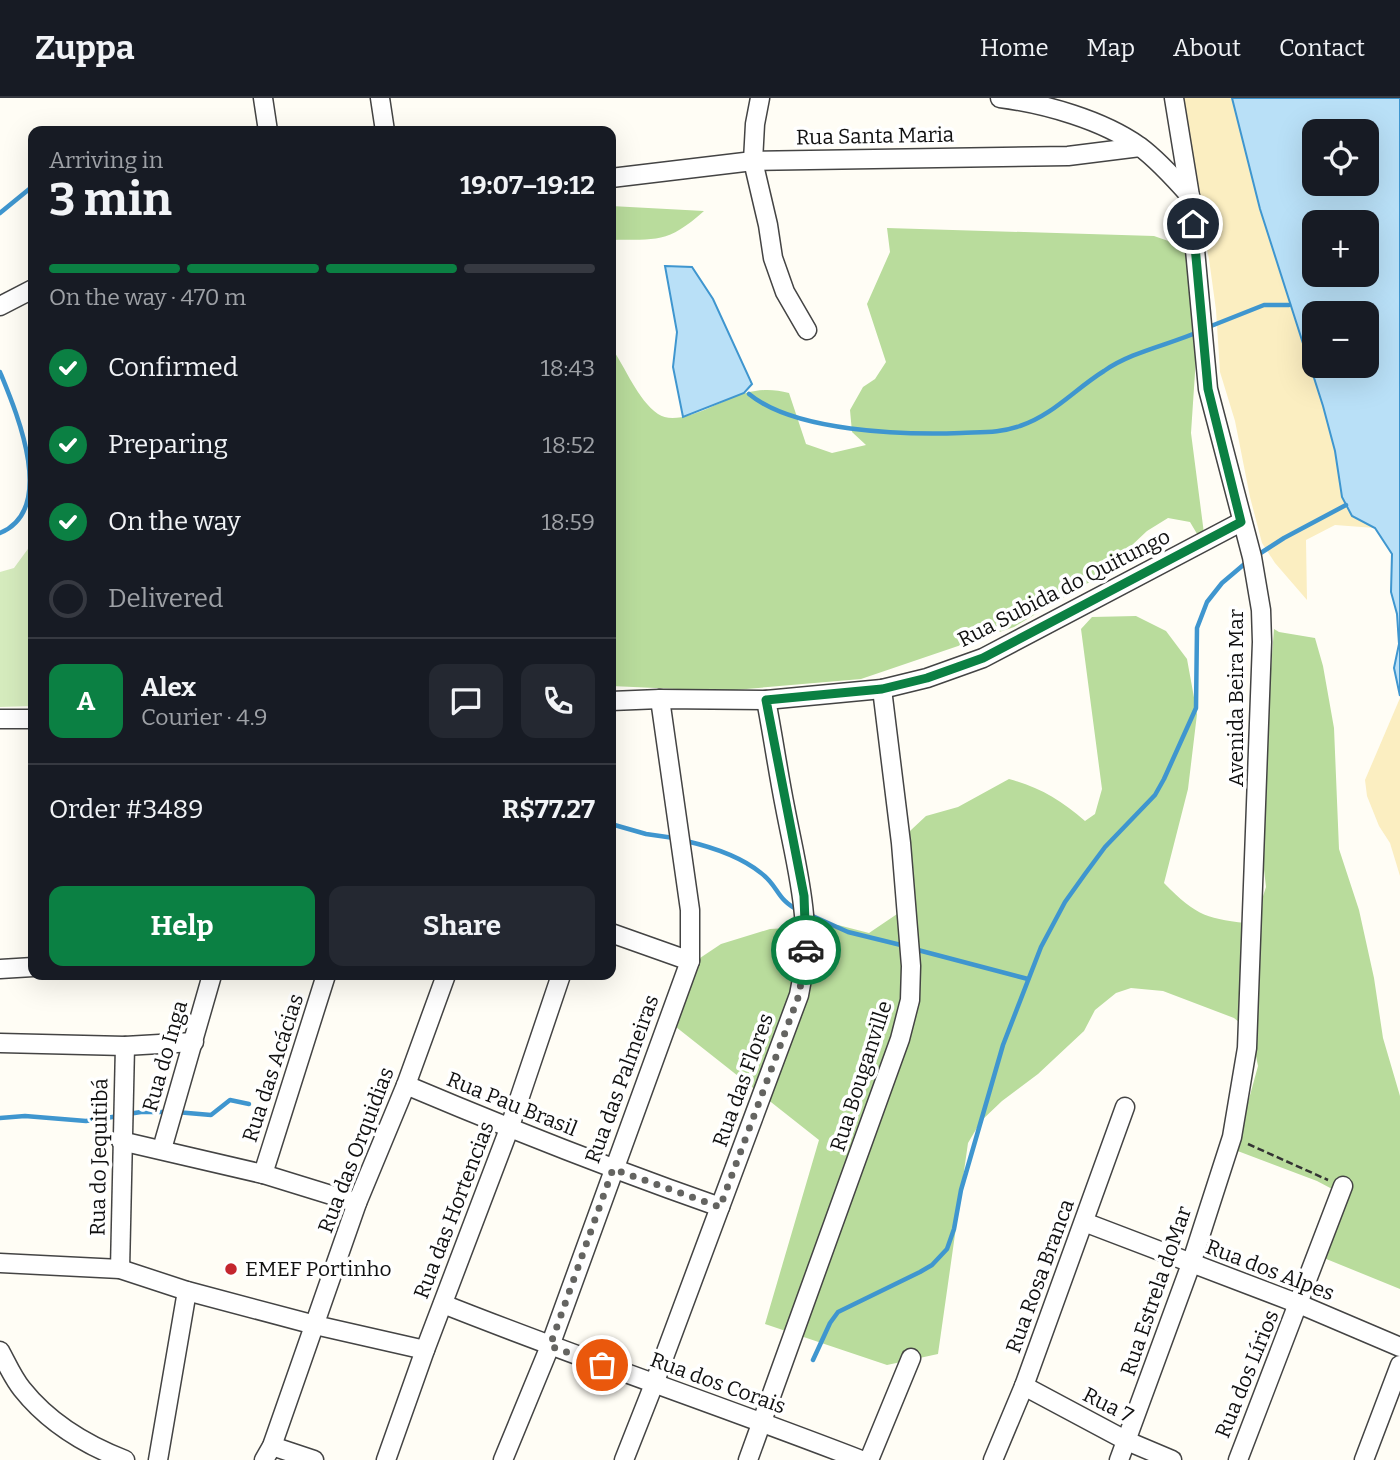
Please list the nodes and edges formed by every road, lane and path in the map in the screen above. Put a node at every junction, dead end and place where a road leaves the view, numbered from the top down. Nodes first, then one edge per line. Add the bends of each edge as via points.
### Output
1 (263, 98) edge
2 (380, 98) edge
3 (760, 98) edge
4 (1000, 98) edge
5 (1174, 98) edge
6 (267, 126) edge
7 (384, 126) edge
8 (1140, 147) junction
9 (753, 161) junction
10 (616, 177) edge
11 (1190, 196) junction
12 (28, 292) edge
13 (0, 306) edge
14 (807, 330) dead end
15 (1241, 522) junction
16 (882, 689) junction
17 (660, 699) junction
18 (766, 700) junction
19 (616, 701) edge
20 (0, 719) edge
21 (28, 719) edge
22 (616, 935) edge
23 (690, 961) junction
24 (28, 967) edge
25 (0, 969) edge
26 (211, 980) edge
27 (324, 980) edge
28 (444, 980) edge
29 (559, 980) edge
30 (194, 1042) junction
31 (0, 1043) edge
32 (125, 1046) junction
33 (406, 1085) junction
34 (1125, 1107) dead end
35 (509, 1129) junction
36 (1232, 1137) junction
37 (121, 1141) junction
38 (162, 1149) junction
39 (613, 1169) junction
40 (263, 1174) junction
41 (1343, 1186) joint
42 (357, 1203) junction
43 (720, 1207) junction
44 (1084, 1222) junction
45 (0, 1263) edge
46 (1191, 1264) junction
47 (120, 1269) junction
48 (187, 1291) junction
49 (443, 1304) junction
50 (1299, 1304) junction
51 (315, 1325) junction
52 (550, 1346) junction
53 (1400, 1347) edge
54 (425, 1350) junction
55 (0, 1351) edge
56 (911, 1358) dead end
57 (1400, 1365) edge
58 (654, 1384) junction
59 (1024, 1386) junction
60 (763, 1422) junction
61 (1127, 1441) junction
62 (268, 1453) edge
63 (125, 1460) edge
64 (158, 1460) edge
65 (314, 1460) edge
66 (386, 1460) edge
67 (503, 1460) edge
68 (624, 1460) edge
69 (748, 1460) edge
70 (861, 1460) edge
71 (869, 1460) edge
72 (993, 1460) edge
73 (1119, 1460) edge
74 (1172, 1460) edge
75 (1238, 1460) edge
76 (1364, 1460) edge

1 - 6 street
2 - 7 street
3 - 9 street
4 - 8 street via 1106,126
5 - 11 street, Avenida Beira Mar
8 - 9 street, Rua Santa Maria via 1068,156
8 - 11 street
9 - 10 street, Rua Santa Maria
9 - 14 street via 773,258 785,292
11 - 15 street, Avenida Beira Mar via 1208,389
12 - 13 street
15 - 16 street, Rua Subida do Quitungo via 983,658
15 - 36 street, Avenida Beira Mar via 1259,597 1262,642 1247,1048
16 - 18 street, Rua Subida do Quitungo
16 - 60 street, Rua Bouganville via 901,843 911,1000
17 - 18 street, Rua Subida do Quitungo
17 - 19 street, Rua Subida do Quitungo
17 - 23 street, Rua das Palmeiras via 690,910
18 - 43 street, Rua das Flores via 804,896 805,968
20 - 21 street
22 - 23 street
23 - 39 street, Rua das Palmeiras
24 - 25 street
26 - 30 street, Rua do Inga
27 - 40 street, Rua das Acácias
28 - 33 street, Rua das Orquidias
29 - 35 street, Rua das Hortencias
30 - 32 street
30 - 38 street, Rua do Inga
31 - 32 street
32 - 37 street, Rua do Jequitibá
33 - 35 street, Rua Pau Brasil
33 - 42 street, Rua das Orquidias
34 - 44 street, Rua Rosa Branca
35 - 39 street, Rua Pau Brasil
35 - 49 street, Rua das Hortencias
36 - 41 path
36 - 46 street, Rua Estrela doMar
37 - 38 street
37 - 47 street, Rua do Jequitibá
38 - 40 street
39 - 43 street, Rua Pau Brasil
39 - 52 street, Rua das Palmeiras
40 - 42 street
41 - 50 street, Rua dos Lírios
42 - 51 street, Rua das Orquidias
43 - 58 street, Rua das Flores
44 - 46 street, Rua dos Alpes
44 - 59 street, Rua Rosa Branca
45 - 47 street
46 - 50 street, Rua dos Alpes
46 - 61 street, Rua Estrela doMar
47 - 48 street
48 - 51 street
48 - 64 street
49 - 52 street, Rua dos Corais
49 - 54 street, Rua das Hortencias
50 - 53 street, Rua dos Alpes
50 - 75 street, Rua dos Lírios
51 - 54 street
51 - 62 street, Rua das Orquidias
52 - 58 street, Rua dos Corais
52 - 67 street, Rua das Palmeiras
54 - 66 street, Rua das Hortencias
55 - 63 street via 21,1388 46,1413 73,1435
56 - 71 street
57 - 76 street
58 - 60 street, Rua dos Corais
58 - 68 street, Rua das Flores
59 - 61 street, Rua 7
59 - 72 street, Rua Rosa Branca
60 - 69 street, Rua Bouganville
60 - 70 street, Rua dos Corais
61 - 73 street, Rua Estrela doMar
61 - 74 street, Rua 7
62 - 65 street

